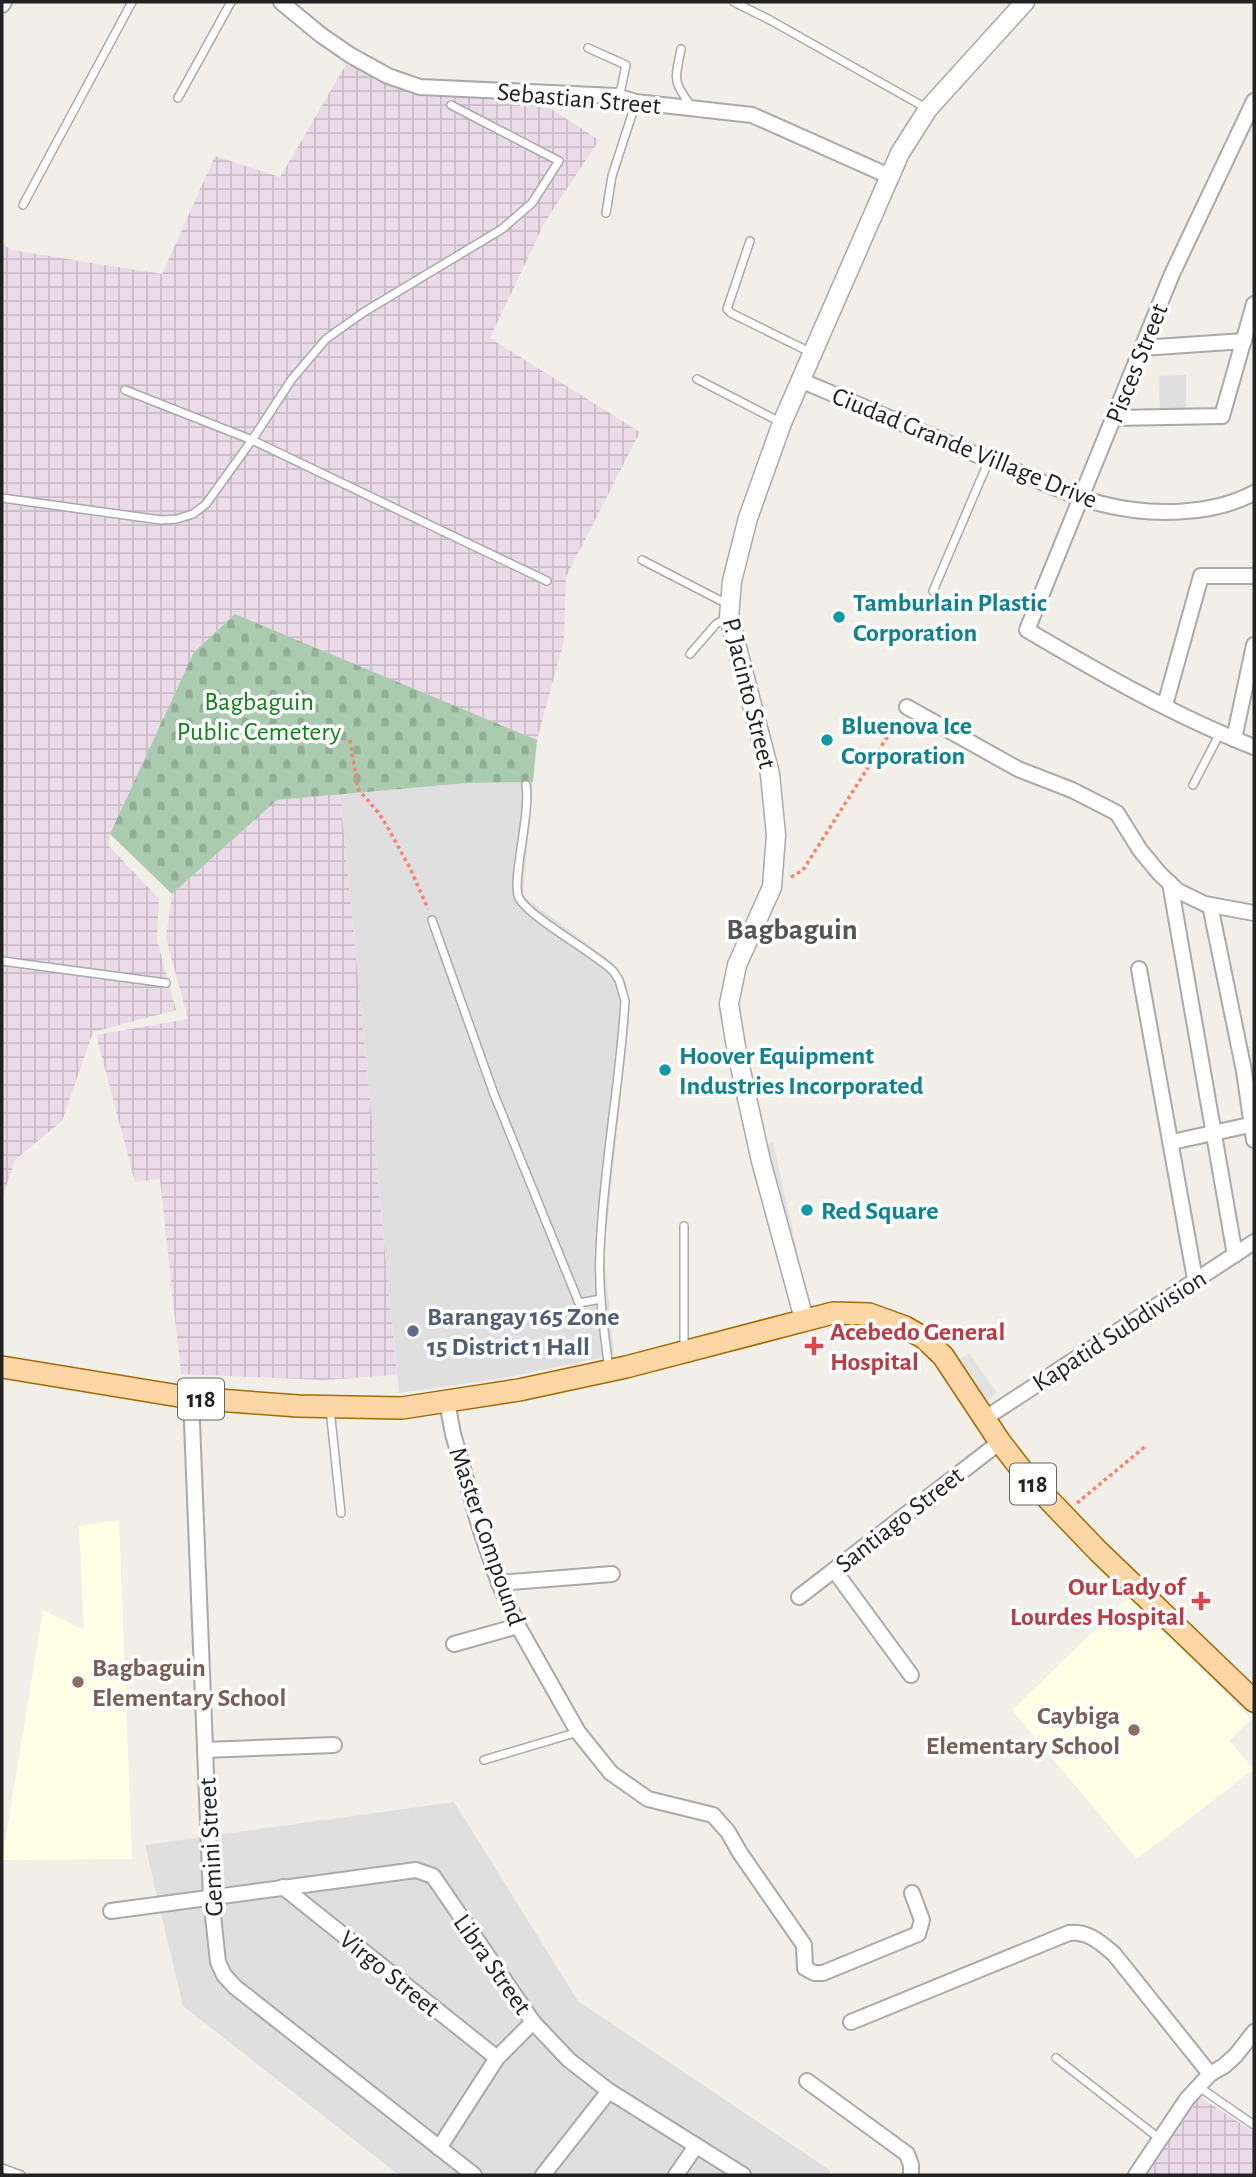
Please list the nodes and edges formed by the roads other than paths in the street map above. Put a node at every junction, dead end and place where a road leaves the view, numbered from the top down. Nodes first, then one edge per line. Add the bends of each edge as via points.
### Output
1 (132, 2) edge
2 (231, 2) edge
3 (281, 2) edge
4 (734, 2) edge
5 (1025, 2) edge
6 (587, 48) dead end
7 (681, 49) dead end
8 (616, 96) junction
9 (178, 98) dead end
10 (1254, 101) edge
11 (636, 102) junction
12 (451, 105) dead end
13 (692, 107) junction
14 (928, 109) junction
15 (1248, 130) edge
16 (889, 176) junction
17 (23, 205) dead end
18 (606, 214) dead end
19 (750, 242) dead end
20 (1254, 304) edge
21 (1244, 341) junction
22 (1142, 348) junction
23 (812, 353) junction
24 (696, 379) dead end
25 (800, 380) junction
26 (125, 390) dead end
27 (1114, 418) junction
28 (782, 423) junction
29 (252, 440) junction
30 (989, 460) junction
31 (1254, 493) edge
32 (1080, 497) junction
33 (2, 498) edge
34 (642, 560) dead end
35 (1254, 576) edge
36 (547, 581) dead end
37 (933, 591) dead end
38 (729, 611) junction
39 (1254, 645) edge
40 (690, 654) dead end
41 (1165, 705) junction
42 (907, 707) road end
43 (1227, 736) junction
44 (1254, 747) edge
45 (526, 785) dead end
46 (1194, 786) dead end
47 (1170, 883) junction
48 (1210, 905) junction
49 (1254, 913) edge
50 (432, 920) road end
51 (2, 961) edge
52 (1139, 969) dead end
53 (166, 983) dead end
54 (1249, 1070) edge
55 (1253, 1124) edge
56 (1213, 1133) junction
57 (1254, 1140) edge
58 (1172, 1142) junction
59 (684, 1226) dead end
60 (1254, 1242) edge
61 (1235, 1255) junction
62 (1195, 1279) junction
63 (601, 1299) junction
64 (804, 1318) junction
65 (684, 1353) junction
66 (2, 1367) edge
67 (609, 1371) junction
68 (191, 1398) junction
69 (447, 1402) junction
70 (330, 1407) junction
71 (984, 1419) junction
72 (1000, 1442) junction
73 (341, 1513) dead end
74 (834, 1570) junction
75 (612, 1574) dead end
76 (499, 1583) junction
77 (799, 1597) dead end
78 (518, 1626) junction
79 (454, 1644) dead end
80 (911, 1675) dead end
81 (1254, 1701) edge
82 (578, 1732) junction
83 (334, 1745) dead end
84 (205, 1750) junction
85 (484, 1760) dead end
86 (284, 1888) junction
87 (912, 1893) dead end
88 (211, 1897) junction
89 (111, 1911) dead end
90 (533, 2022) junction
91 (850, 2022) dead end
92 (1254, 2032) edge
93 (497, 2057) junction
94 (1056, 2059) dead end
95 (1210, 2074) junction
96 (807, 2081) dead end
97 (1198, 2087) junction
98 (609, 2091) junction
99 (1254, 2125) edge
100 (1160, 2139) junction
101 (696, 2146) junction
102 (439, 2148) junction
103 (2, 2168) edge
104 (21, 2175) edge
105 (474, 2175) edge
106 (543, 2175) edge
107 (676, 2175) edge
108 (743, 2175) edge
109 (911, 2175) edge
110 (1136, 2175) edge

1 - 17 lane
2 - 9 lane
3 - 8 street, Sebastian Street via 350,55 388,76 420,86
4 - 14 lane
5 - 14 street, P. Jacinto Street
6 - 8 lane via 626,65
7 - 13 lane via 676,85
8 - 11 street, Sebastian Street
10 - 15 street, Pisces Street
11 - 13 street, Sebastian Street
11 - 18 lane via 612,176
12 - 29 lane via 559,161 547,183 502,229 326,340 292,379
13 - 16 street, Sebastian Street via 752,115
14 - 16 street, P. Jacinto Street
15 - 22 street, Pisces Street via 1172,274
16 - 23 street, P. Jacinto Street
19 - 23 lane via 727,309
20 - 21 street
21 - 22 street
21 - 27 street via 1222,416
22 - 27 street, Pisces Street
23 - 25 street, P. Jacinto Street
24 - 28 lane
25 - 28 street, P. Jacinto Street
25 - 30 street, Ciudad Grande Village Drive
26 - 29 lane
27 - 32 street, Pisces Street
28 - 38 street, P. Jacinto Street via 736,557
29 - 33 lane via 206,504 177,519
29 - 36 lane
30 - 32 street, Ciudad Grande Village Drive
30 - 37 lane
31 - 32 street, Ciudad Grande Village Drive via 1217,506 1161,511 1104,505
32 - 41 street, Pisces Street via 1027,630
34 - 38 lane
35 - 41 street via 1200,576
38 - 40 lane
38 - 64 street, P. Jacinto Street via 770,774 776,835 772,887 737,965 729,1004 761,1161
39 - 43 street
41 - 43 street
42 - 47 street via 1018,769 1117,813 1140,850
43 - 44 street
43 - 46 lane
45 - 63 lane via 519,898 613,971 625,1001 604,1184
47 - 48 street
47 - 56 street
48 - 49 street
48 - 54 street
50 - 63 lane via 494,1094 579,1303
51 - 53 lane
52 - 58 street
54 - 55 street
55 - 56 street
55 - 57 street
56 - 58 street
56 - 61 street
58 - 62 street
59 - 65 lane
60 - 61 street, Kapatid Subdivision
61 - 62 street, Kapatid Subdivision
62 - 71 street, Kapatid Subdivision
63 - 67 lane
64 - 65 main road, 118
64 - 71 main road, 118 via 833,1312 869,1314 905,1327 943,1356
65 - 67 main road, 118
66 - 68 main road, 118
67 - 69 main road, 118
68 - 70 main road, 118
68 - 84 street, Gemini Street
69 - 70 main road, 118 via 393,1408
69 - 76 street, Master Compound
70 - 73 lane
71 - 72 main road, 118
72 - 74 street, Santiago Street
72 - 81 main road, 118 via 1098,1551
74 - 77 street, Santiago Street
74 - 80 street
75 - 76 street
76 - 78 street, Master Compound
78 - 79 street
78 - 82 street, Master Compound
82 - 85 lane
82 - 87 street, Master Compound via 611,1773 648,1800 713,1815 804,1945 805,1968 814,1973 918,1934 922,1920
83 - 84 street
84 - 88 street, Gemini Street
86 - 88 street, Libra Street
86 - 90 street, Libra Street via 424,1871 433,1876
86 - 93 street, Virgo Street
88 - 89 street
88 - 102 street, Gemini Street via 218,1962 224,1975
90 - 93 street
90 - 98 street, Libra Street via 569,2060
91 - 95 street via 1079,1932 1114,1954
92 - 95 street via 1224,2067
93 - 102 street
94 - 100 lane
95 - 97 street
96 - 109 street via 907,2154
97 - 99 lane
97 - 100 street
98 - 101 street, Libra Street
98 - 106 street
100 - 110 street
101 - 107 street
101 - 108 street, Libra Street
102 - 105 street, Gemini Street
103 - 104 lane

